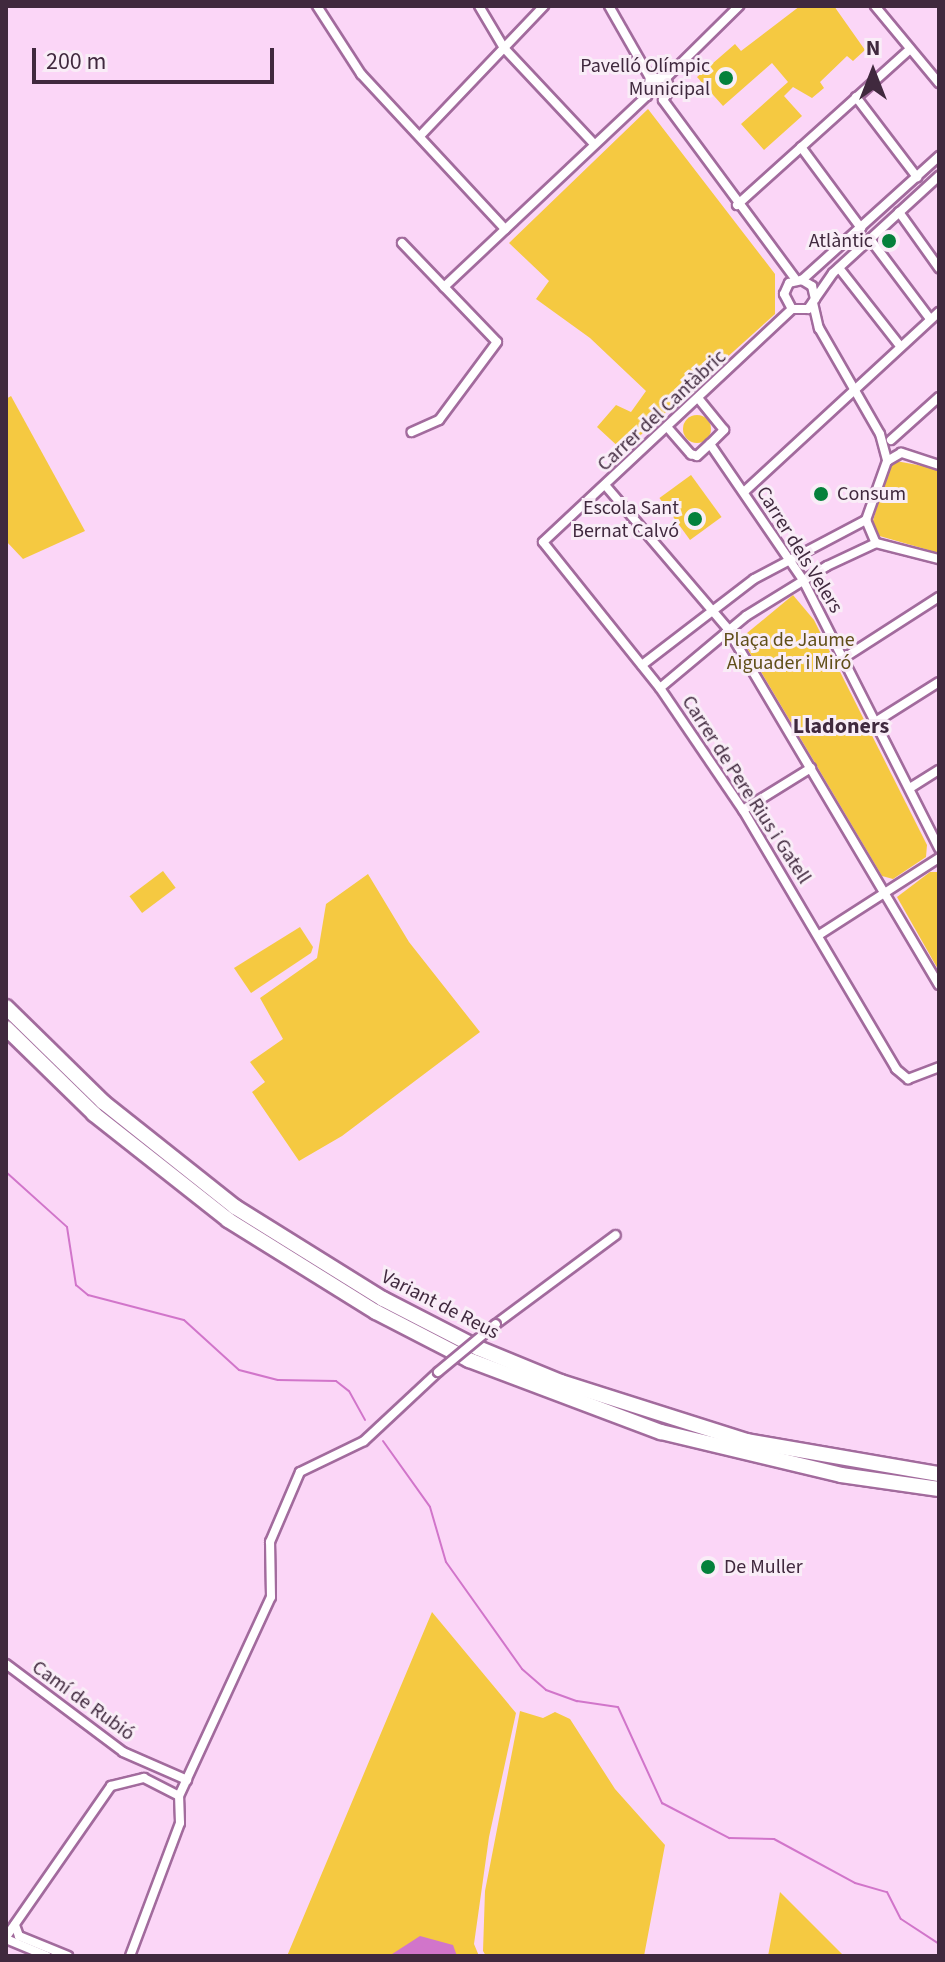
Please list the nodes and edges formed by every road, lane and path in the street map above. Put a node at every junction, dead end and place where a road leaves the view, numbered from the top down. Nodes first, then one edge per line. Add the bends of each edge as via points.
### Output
1 (317, 6) edge
2 (479, 6) edge
3 (544, 6) edge
4 (609, 6) edge
5 (739, 6) edge
6 (875, 6) edge
7 (504, 48) junction
8 (910, 49) junction
9 (650, 78) junction
10 (666, 78) junction
11 (939, 83) edge
12 (647, 96) junction
13 (856, 97) junction
14 (663, 100) junction
15 (420, 136) junction
16 (594, 144) junction
17 (801, 147) junction
18 (939, 156) edge
19 (939, 176) edge
20 (917, 177) junction
21 (737, 205) junction
22 (899, 212) junction
23 (861, 228) junction
24 (505, 229) junction
25 (870, 239) junction
26 (402, 243) dead end
27 (776, 260) junction
28 (839, 268) junction
29 (939, 268) edge
30 (799, 280) junction
31 (787, 286) junction
32 (444, 287) junction
33 (814, 301) junction
34 (796, 310) junction
35 (939, 312) edge
36 (930, 319) junction
37 (819, 328) junction
38 (901, 347) junction
39 (855, 390) junction
40 (939, 397) edge
41 (699, 399) junction
42 (668, 428) junction
43 (412, 432) dead end
44 (880, 434) junction
45 (891, 440) junction
46 (710, 444) junction
47 (901, 453) junction
48 (887, 461) junction
49 (939, 465) edge
50 (605, 485) junction
51 (745, 491) junction
52 (866, 520) junction
53 (549, 533) joint
54 (876, 543) junction
55 (789, 557) junction
56 (939, 559) edge
57 (803, 580) junction
58 (939, 597) edge
59 (711, 607) junction
60 (728, 630) junction
61 (844, 658) junction
62 (642, 665) junction
63 (939, 682) edge
64 (660, 688) junction
65 (877, 721) junction
66 (811, 768) junction
67 (939, 770) edge
68 (910, 788) junction
69 (743, 810) junction
70 (939, 848) edge
71 (939, 858) edge
72 (884, 894) junction
73 (819, 935) junction
74 (939, 985) edge
75 (6, 1007) edge
76 (6, 1028) edge
77 (939, 1067) edge
78 (616, 1235) dead end
79 (939, 1474) edge
80 (939, 1489) edge
81 (6, 1664) edge
82 (187, 1780) junction
83 (179, 1796) junction
84 (15, 1925) junction
85 (6, 1938) edge
86 (47, 1956) edge
87 (68, 1956) edge
88 (130, 1956) edge

1 - 15 street via 361,74
2 - 7 street
3 - 7 street
4 - 9 street
5 - 10 street
6 - 8 street
7 - 15 street
7 - 16 street
8 - 11 street
8 - 13 street
9 - 10 street
9 - 12 street
10 - 14 street via 670,90
12 - 14 street
12 - 16 street
13 - 17 street
13 - 20 street
14 - 21 street
15 - 24 street
16 - 24 street
17 - 21 street
17 - 23 street
18 - 20 street
19 - 22 street
20 - 23 street
21 - 27 street
22 - 25 street
22 - 29 street
23 - 30 street
24 - 32 street
25 - 28 street
25 - 36 street
26 - 32 street
27 - 30 street
27 - 31 street
28 - 33 street
28 - 38 street
30 - 31 street
30 - 33 street via 812,286
31 - 34 street via 784,297
32 - 43 street via 497,342 439,420
33 - 34 street
33 - 37 street
34 - 37 street
34 - 41 street, Carrer del Cantàbric
35 - 36 street
36 - 38 street
37 - 39 street
38 - 39 street
39 - 44 street
39 - 51 street
40 - 45 street
41 - 42 street, Carrer del Cantàbric
41 - 46 street via 724,430
42 - 46 street via 691,454 697,456
42 - 50 street, Carrer del Cantàbric
44 - 45 street
44 - 48 street
45 - 47 street
46 - 51 street, Carrer dels Velers
47 - 48 street
47 - 49 street
48 - 52 street
50 - 53 street, Carrer del Cantàbric
50 - 59 street
51 - 55 street, Carrer dels Velers
52 - 54 street
52 - 55 street
53 - 62 street, Carrer de Pere Rius i Gatell via 545,549
54 - 56 street
54 - 57 street
55 - 57 street, Carrer dels Velers
55 - 59 street
57 - 60 street
57 - 61 street, Carrer dels Velers
58 - 61 street
59 - 60 street
59 - 62 street
60 - 64 street
60 - 66 street
61 - 65 street, Carrer dels Velers
62 - 64 street, Carrer de Pere Rius i Gatell
63 - 65 street
64 - 69 street, Carrer de Pere Rius i Gatell
65 - 68 street, Carrer dels Velers
66 - 69 street
66 - 72 street
67 - 68 street
68 - 70 street, Carrer dels Velers
69 - 73 street, Carrer de Pere Rius i Gatell
71 - 72 street
72 - 73 street
72 - 74 street
73 - 77 street, Carrer de Pere Rius i Gatell via 896,1069 908,1079
75 - 79 highway, Variant de Reus via 103,1102 235,1207 383,1299 478,1348 561,1382 733,1437
76 - 80 highway, Variant de Reus via 94,1114 228,1220 376,1312 469,1360 675,1436 841,1475
78 - 82 street, bridge via 496,1324 364,1441 300,1472 270,1542 271,1597
81 - 82 street, Camí de Rubió via 123,1752
82 - 83 street
83 - 84 street via 144,1778 111,1786
83 - 88 street via 180,1823
84 - 85 street
84 - 87 street via 19,1936
85 - 86 street

